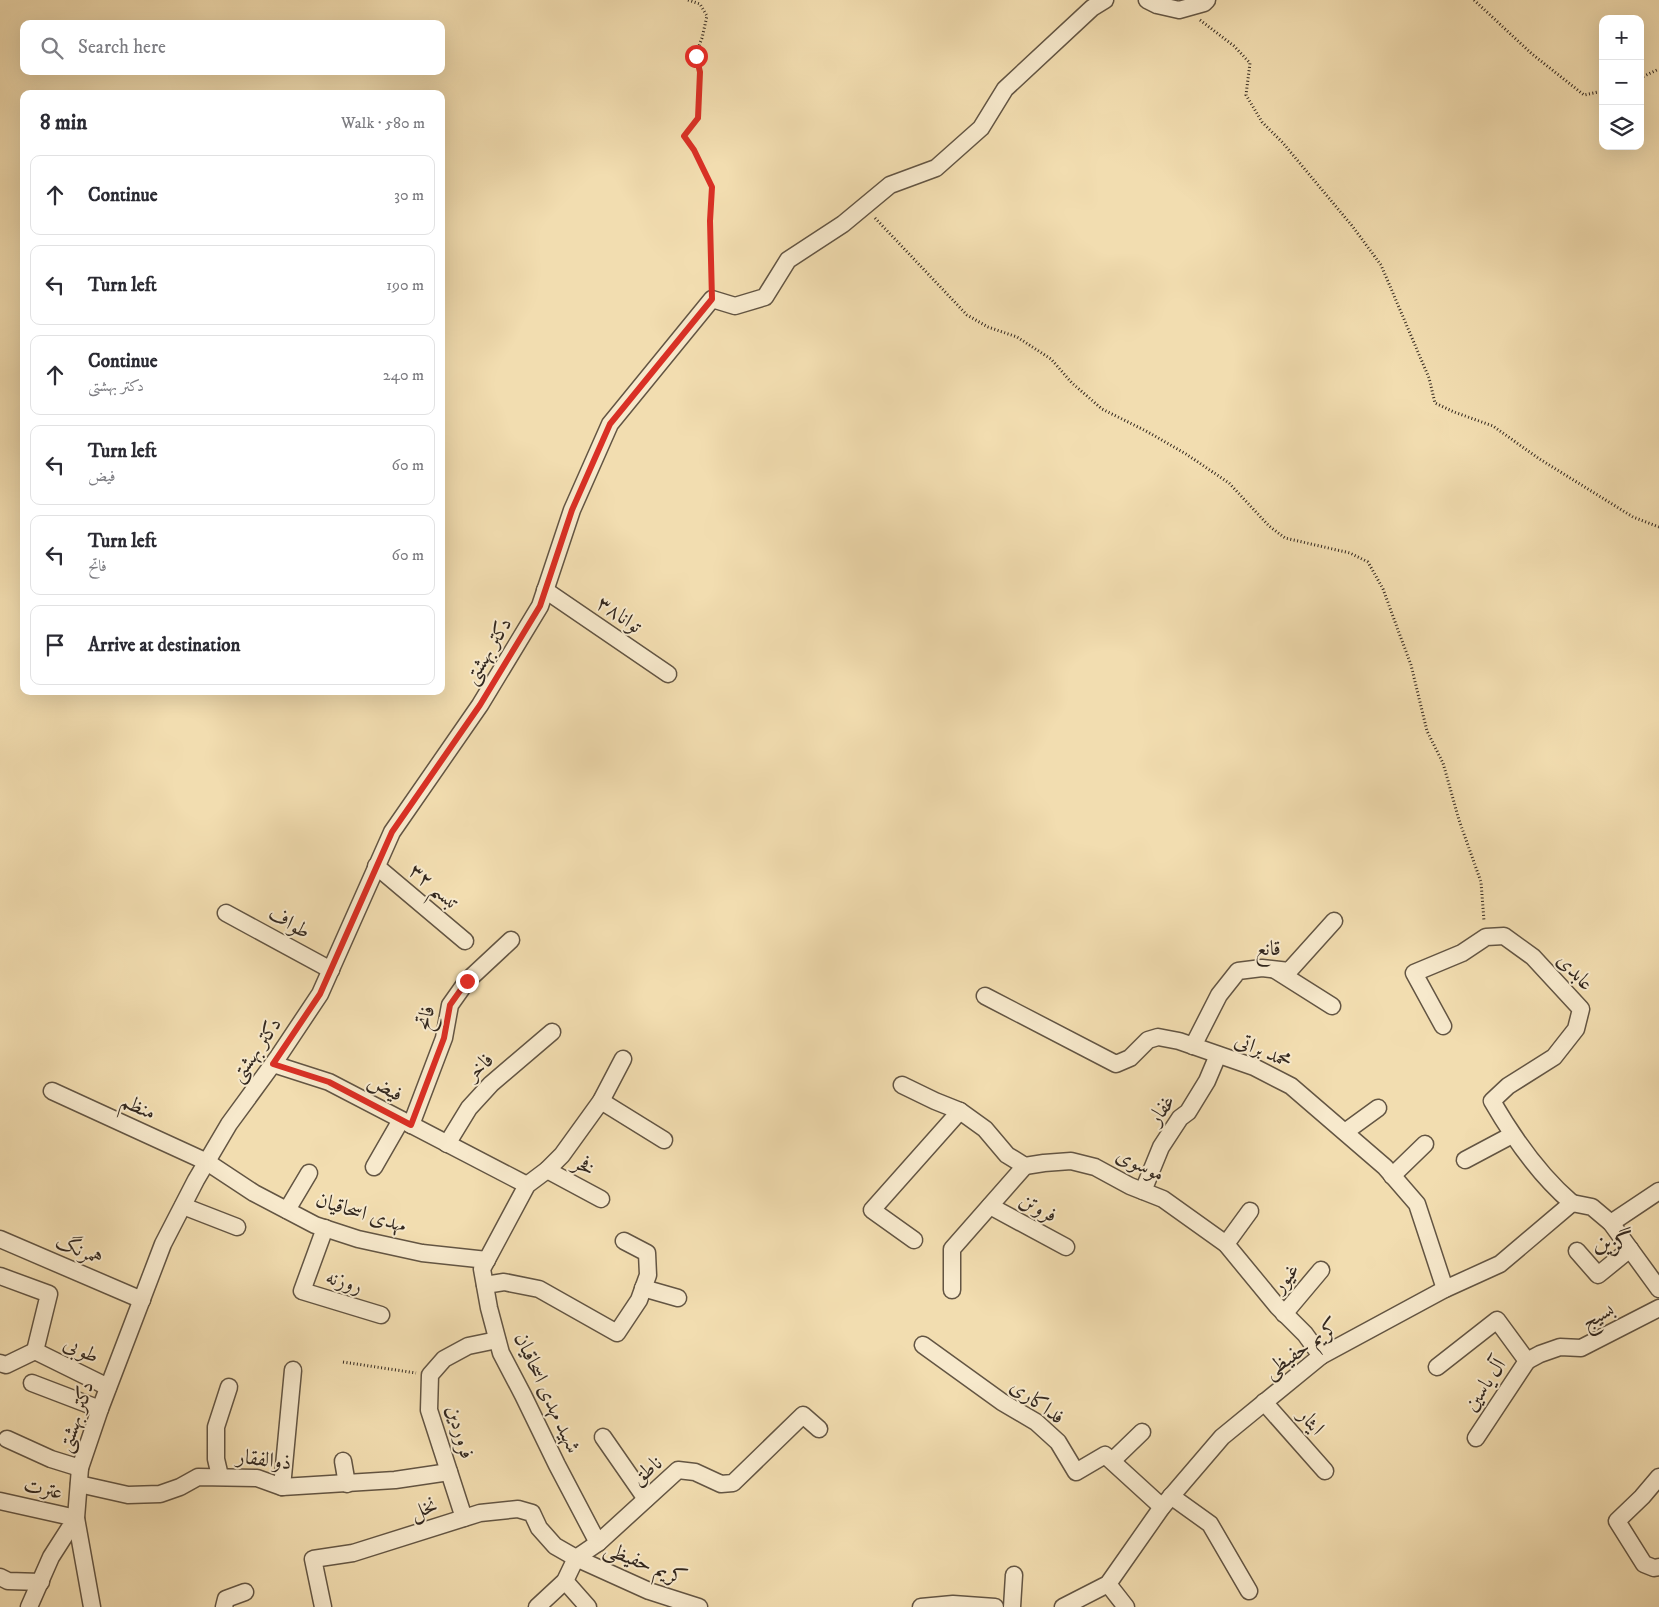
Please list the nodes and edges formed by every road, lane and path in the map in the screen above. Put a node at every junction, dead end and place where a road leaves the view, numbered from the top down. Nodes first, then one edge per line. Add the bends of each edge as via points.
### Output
1 (688, 0) edge
2 (1104, 0) edge
3 (1147, 0) edge
4 (1207, 0) edge
5 (1474, 0) edge
6 (1179, 10) junction
7 (1659, 69) edge
8 (1644, 76) edge
9 (1599, 92) edge
10 (864, 206) junction
11 (712, 299) junction
12 (1659, 527) edge
13 (545, 590) junction
14 (668, 674) dead end
15 (376, 866) junction
16 (226, 913) dead end
17 (1334, 921) dead end
18 (1486, 938) junction
19 (511, 940) dead end
20 (465, 941) dead end
21 (331, 970) junction
22 (1275, 970) junction
23 (985, 996) dead end
24 (1332, 1006) dead end
25 (1443, 1026) dead end
26 (552, 1032) dead end
27 (1193, 1046) junction
28 (1218, 1055) junction
29 (623, 1059) dead end
30 (273, 1064) junction
31 (902, 1085) dead end
32 (52, 1091) dead end
33 (601, 1101) junction
34 (1378, 1108) dead end
35 (960, 1110) junction
36 (406, 1122) junction
37 (1345, 1132) junction
38 (1512, 1135) junction
39 (664, 1140) dead end
40 (447, 1144) junction
41 (1426, 1144) dead end
42 (1465, 1160) dead end
43 (207, 1162) junction
44 (1025, 1166) junction
45 (374, 1167) dead end
46 (547, 1170) junction
47 (309, 1173) dead end
48 (1392, 1176) junction
49 (527, 1185) junction
50 (1143, 1191) junction
51 (1659, 1191) edge
52 (602, 1199) dead end
53 (1572, 1203) junction
54 (183, 1206) junction
55 (990, 1206) junction
56 (287, 1210) junction
57 (1250, 1211) dead end
58 (1611, 1223) junction
59 (237, 1227) dead end
60 (325, 1228) junction
61 (0, 1239) edge
62 (914, 1240) dead end
63 (624, 1241) dead end
64 (1226, 1244) junction
65 (1066, 1247) dead end
66 (1630, 1249) junction
67 (1577, 1251) dead end
68 (487, 1260) junction
69 (1321, 1270) dead end
70 (0, 1276) edge
71 (485, 1285) junction
72 (643, 1288) junction
73 (1446, 1289) junction
74 (1659, 1289) edge
75 (952, 1290) dead end
76 (678, 1298) dead end
77 (142, 1300) junction
78 (1659, 1308) edge
79 (1284, 1314) junction
80 (381, 1315) dead end
81 (497, 1340) junction
82 (923, 1345) dead end
83 (35, 1351) junction
84 (1321, 1356) junction
85 (1527, 1361) junction
86 (342, 1362) dead end
87 (0, 1363) edge
88 (1437, 1367) dead end
89 (293, 1370) dead end
90 (430, 1375) junction
91 (32, 1383) dead end
92 (229, 1386) dead end
93 (108, 1387) junction
94 (1264, 1402) junction
95 (100, 1409) junction
96 (819, 1429) dead end
97 (1142, 1432) dead end
98 (603, 1437) dead end
99 (1476, 1438) dead end
100 (7, 1439) dead end
101 (343, 1460) dead end
102 (1112, 1461) junction
103 (1325, 1471) dead end
104 (449, 1472) junction
105 (80, 1476) junction
106 (220, 1476) junction
107 (1659, 1477) edge
108 (346, 1484) junction
109 (282, 1488) junction
110 (646, 1499) junction
111 (0, 1501) edge
112 (1166, 1502) junction
113 (76, 1518) junction
114 (464, 1518) junction
115 (598, 1543) junction
116 (576, 1558) junction
117 (1659, 1567) edge
118 (1014, 1575) dead end
119 (0, 1577) edge
120 (565, 1581) junction
121 (41, 1582) junction
122 (1108, 1584) junction
123 (1249, 1591) dead end
124 (245, 1592) dead end
125 (646, 1599) edge
126 (29, 1607) edge
127 (92, 1607) edge
128 (224, 1607) edge
129 (323, 1607) edge
130 (537, 1607) edge
131 (588, 1607) edge
132 (699, 1607) edge
133 (921, 1607) edge
134 (995, 1607) edge
135 (1012, 1607) edge
136 (1063, 1607) edge
137 (1126, 1607) edge

1 - 11 path via 700,4 706,16 696,56 700,72 698,118 684,136 712,187
2 - 10 street via 1005,89 981,128 936,168 890,185
3 - 6 street
4 - 6 street
5 - 9 path via 1532,54 1584,95
6 - 12 path via 1199,20 1234,46 1250,63 1246,94 1262,122 1283,142 1381,265 1428,378 1435,403 1493,426 1633,517
7 - 8 path
10 - 11 street via 843,224 788,260 764,297 735,306
10 - 18 path via 967,315 1017,337 1051,359 1102,409 1186,454 1229,483 1269,526 1285,538 1350,552 1368,562 1383,589 1411,665 1427,731 1443,763 1481,882
11 - 13 street, دکتر بهشتی via 610,424 572,510
13 - 14 street, توانا۳۸
13 - 15 street, دکتر بهشتی via 540,606 480,705 392,832
15 - 20 street, تبسم ۳۲
15 - 21 street, دکتر بهشتی
16 - 21 street, طواف
17 - 22 street, قانع via 1289,972
18 - 25 street via 1462,953 1414,973
18 - 38 street, عابدی via 1504,936 1532,957 1581,1009 1576,1029 1554,1057 1508,1086 1492,1101
19 - 36 street, فاتح via 467,981 450,1005 444,1038
21 - 30 street, دکتر بهشتی via 320,994
22 - 24 street
22 - 27 street, قانع via 1238,971 1219,995
23 - 27 street, محمد براتی via 1116,1064 1130,1058 1148,1040 1158,1037
26 - 40 street, فاخر via 491,1084 469,1108
27 - 28 street, محمد براتی
28 - 37 street, محمد براتی via 1254,1067 1291,1086
28 - 50 street, غفار via 1188,1112 1180,1118 1162,1147
29 - 33 street, شهید مهدی اسحاقیان
30 - 36 street, فیض via 329,1082
30 - 43 street, دکتر بهشتی
31 - 35 street
32 - 43 street, منظم
33 - 39 street
33 - 46 street, شهید مهدی اسحاقیان via 562,1155
34 - 37 street
35 - 44 street via 985,1129 1007,1155
35 - 62 street via 872,1210
36 - 40 street, فیض
36 - 45 street, فاتح
37 - 48 street, محمد براتی
38 - 42 street
38 - 53 street, عابدی via 1553,1187
40 - 49 street, فیض
41 - 48 street
43 - 54 street, دکتر بهشتی
43 - 56 street, مهدی اسحاقیان
44 - 50 street, موسوی via 1071,1161 1095,1166
44 - 55 street
46 - 49 street, شهید مهدی اسحاقیان
46 - 52 street, فخر
47 - 56 street
48 - 73 street, محمد براتی via 1417,1204
49 - 68 street, شهید مهدی اسحاقیان
50 - 64 street, موسوی via 1163,1199
51 - 58 street
53 - 58 street via 1592,1208
53 - 73 street, کریم حفیظی via 1500,1264
54 - 59 street
54 - 77 street, دکتر بهشتی
55 - 65 street, فروتن
55 - 75 street via 952,1249
56 - 60 street, مهدی اسحاقیان
57 - 64 street
58 - 66 street
60 - 68 street, مهدی اسحاقیان via 422,1253
60 - 80 street, روزنه via 302,1292
61 - 77 street, همرنگ
63 - 72 street via 647,1253 648,1275
64 - 79 street, موسوی
66 - 67 street via 1598,1275
66 - 74 street
68 - 71 street, شهید مهدی اسحاقیان via 482,1269
69 - 79 street, غیور
70 - 83 street via 49,1294
71 - 72 street via 504,1282 539,1290 617,1333 639,1300
71 - 81 street, شهید مهدی اسحاقیان
72 - 76 street
73 - 84 street, کریم حفیظی
77 - 93 street, دکتر بهشتی
78 - 85 street, بسیج via 1581,1348 1560,1346
79 - 84 street, موسوی via 1305,1334
81 - 90 street via 468,1346 444,1359
81 - 115 street, شهید مهدی اسحاقیان
82 - 102 street, فداکاری via 1002,1402 1036,1422 1058,1442 1076,1472 1105,1455
83 - 87 street via 6,1365
83 - 93 street, طوبی
84 - 94 street, کریم حفیظی
85 - 88 street, آل یاسین via 1497,1320
85 - 99 street, آل یاسین
86 - 90 path
89 - 109 street
90 - 104 street, فروردین via 429,1410
91 - 95 street
92 - 106 street via 216,1428 216,1459
93 - 95 street, دکتر بهشتی
94 - 103 street, ایثار
94 - 112 street, کریم حفیظی via 1222,1437
95 - 105 street, دکتر بهشتی
96 - 110 street, ناطق via 803,1415 733,1483 721,1484 695,1472 678,1470
97 - 102 street
98 - 110 street
100 - 105 street, ذوالفقار
101 - 108 street
102 - 112 street
104 - 108 street, ذوالفقار
104 - 114 street, فروردین
105 - 106 street, ذوالفقار via 128,1495 160,1494 198,1477
105 - 113 street, دکتر بهشتی
106 - 109 street, ذوالفقار via 257,1478
107 - 117 street via 1617,1521 1644,1564
108 - 109 street, ذوالفقار
110 - 115 street, ناطق
111 - 113 street, عترت
112 - 122 street, کریم حفیظی
112 - 123 street via 1210,1524
113 - 121 street via 51,1558
113 - 127 street, دکتر بهشتی
114 - 116 street, نخل via 518,1509 532,1513 539,1528 555,1546
114 - 129 street, نخل via 353,1553 313,1559
115 - 116 street, ناطق
116 - 120 street
116 - 125 street, کریم حفیظی
118 - 135 street
119 - 121 street via 8,1581
120 - 130 street
120 - 131 street
121 - 126 street
122 - 136 street, کریم حفیظی
122 - 137 street
124 - 128 street via 226,1599
125 - 132 street, کریم حفیظی
133 - 134 street via 953,1604

